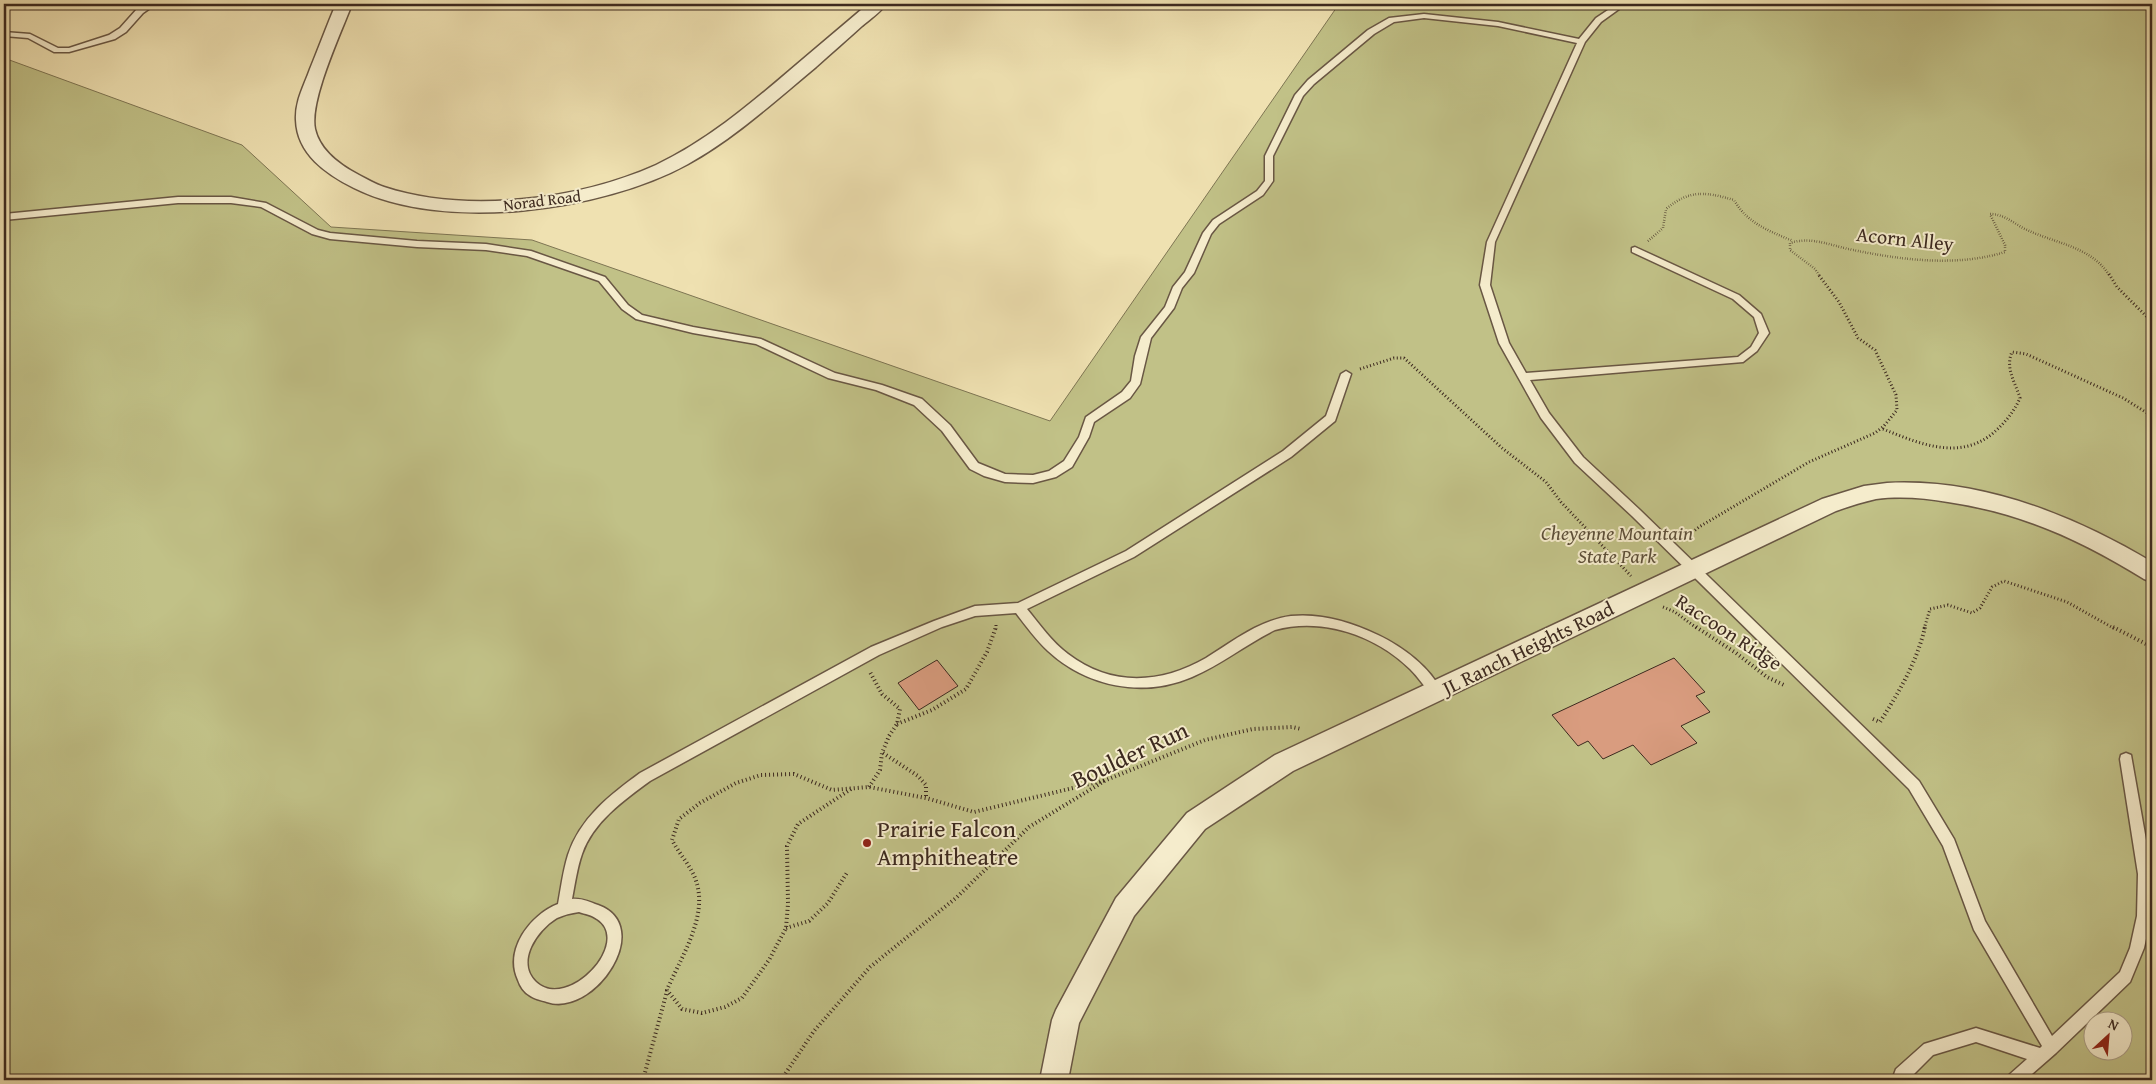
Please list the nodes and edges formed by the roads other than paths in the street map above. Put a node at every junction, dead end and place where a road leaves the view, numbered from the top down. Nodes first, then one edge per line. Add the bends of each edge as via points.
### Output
1 (152, 4) edge
2 (344, 4) edge
3 (878, 4) edge
4 (1622, 4) edge
5 (4, 34) edge
6 (1581, 42) junction
7 (4, 217) edge
8 (1635, 250) road end
9 (1346, 374) road end
10 (1524, 377) junction
11 (1693, 570) junction
12 (2152, 572) edge
13 (1019, 608) junction
14 (1436, 692) junction
15 (2126, 759) dead end
16 (564, 908) junction
17 (2047, 1052) junction
18 (1054, 1080) edge
19 (1900, 1080) edge
20 (2014, 1080) edge

1 - 5 lane via 140,10 123,30 112,37 69,50 57,50 30,36
2 - 3 street, Norad Road via 305,106 306,129 314,148 328,165 372,190 403,200 486,206 577,197 615,187 694,154 720,138
4 - 6 lane via 1594,23
6 - 7 lane via 1498,24 1424,16 1392,20 1371,32 1299,95 1269,156 1269,181 1260,193 1216,222 1207,233 1189,274 1146,338 1136,382 1126,394 1090,420 1068,464 1052,474 1033,479 1005,478 974,466 946,428 918,402 878,387 832,376 758,341 639,317 625,307 602,279 528,253 486,246 330,236 315,232 263,205 231,200 178,200
6 - 10 lane via 1491,242 1485,284 1504,343
8 - 10 lane via 1736,296 1758,316 1764,333 1754,349 1740,360
9 - 13 lane via 1331,418 1287,454 1130,554
10 - 11 lane via 1545,415 1579,460
11 - 12 street, JL Ranch Heights Road via 1829,505 1870,493 1917,490 1988,500 2029,511 2065,525
11 - 14 street, JL Ranch Heights Road via 1634,586
11 - 17 lane via 1914,785 1949,843 1979,925
13 - 14 lane via 1050,646 1077,666 1102,678 1163,682 1188,673 1273,626 1299,621 1354,628 1385,643 1410,662
13 - 16 lane via 975,611 862,658 645,777 612,801 590,827 576,853
14 - 18 street, JL Ranch Heights Road via 1284,763 1196,821 1125,907 1066,1020
15 - 17 lane via 2145,874 2144,916 2137,948 2125,977
16 - 16 lane via 538,924 522,949 522,975 537,992 552,996 581,990 596,979 606,967 615,940 608,918 594,908
17 - 19 lane via 1976,1035 1929,1049 1901,1074
17 - 20 lane

